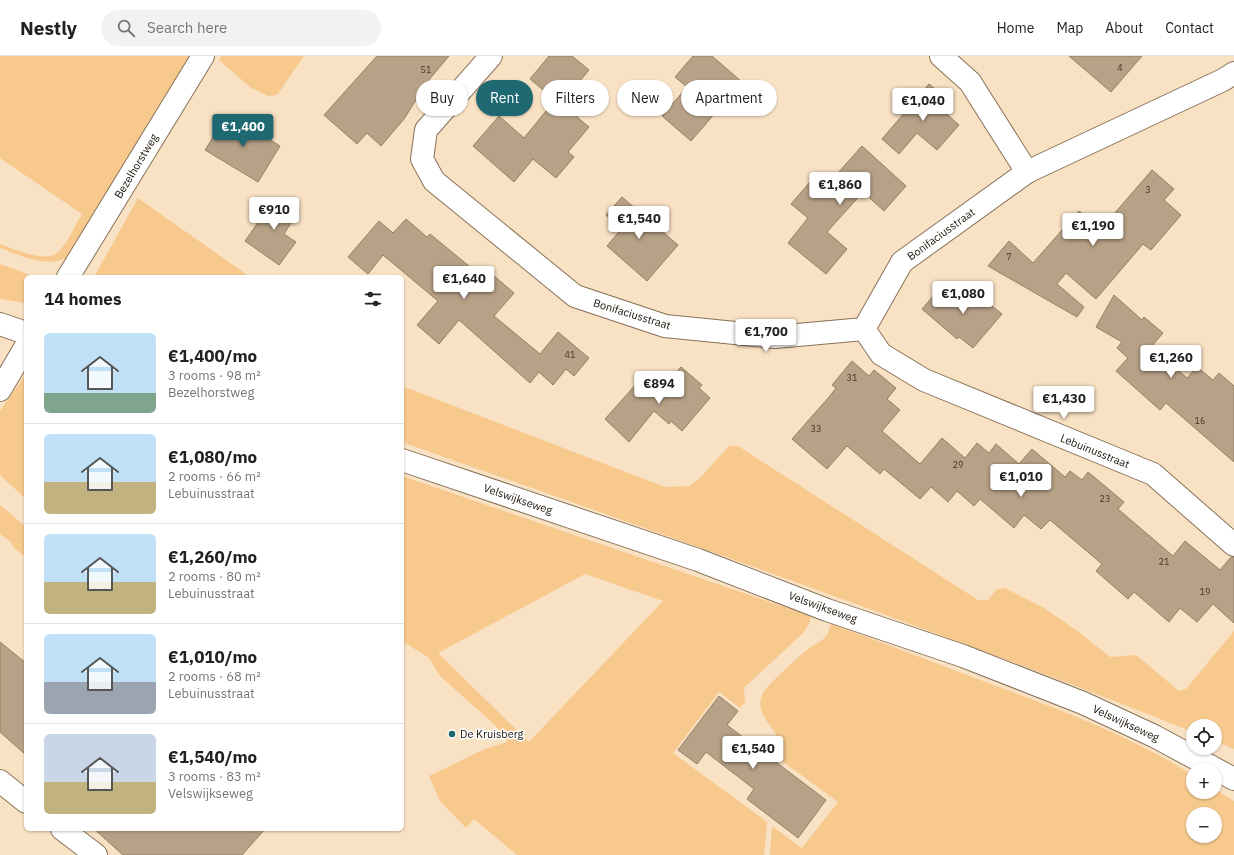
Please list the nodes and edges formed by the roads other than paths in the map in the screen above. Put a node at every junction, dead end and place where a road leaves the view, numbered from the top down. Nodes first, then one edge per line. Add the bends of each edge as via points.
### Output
1 (203, 56) edge
2 (491, 56) edge
3 (941, 56) edge
4 (1234, 72) edge
5 (1027, 172) junction
6 (69, 275) edge
7 (0, 324) edge
8 (864, 329) junction
9 (24, 332) edge
10 (24, 349) edge
11 (0, 390) edge
12 (404, 461) edge
13 (1234, 545) edge
14 (1234, 779) edge
15 (0, 781) edge
16 (24, 800) edge
17 (65, 831) edge
18 (96, 855) edge

1 - 6 street, Bezelhorstweg
2 - 8 street, Bonifaciusstraat via 426,130 422,159 434,181 575,296 665,326 775,336
3 - 5 street via 970,82
4 - 5 street, Bonifaciusstraat via 1223,80
5 - 8 street, Bonifaciusstraat via 902,262
7 - 9 street
8 - 13 street, Lebuinusstraat via 880,354 924,380 1153,474
10 - 11 street
12 - 14 street, Velswijkseweg via 698,560 827,610 962,656 1083,703 1154,736
15 - 16 street
17 - 18 street

